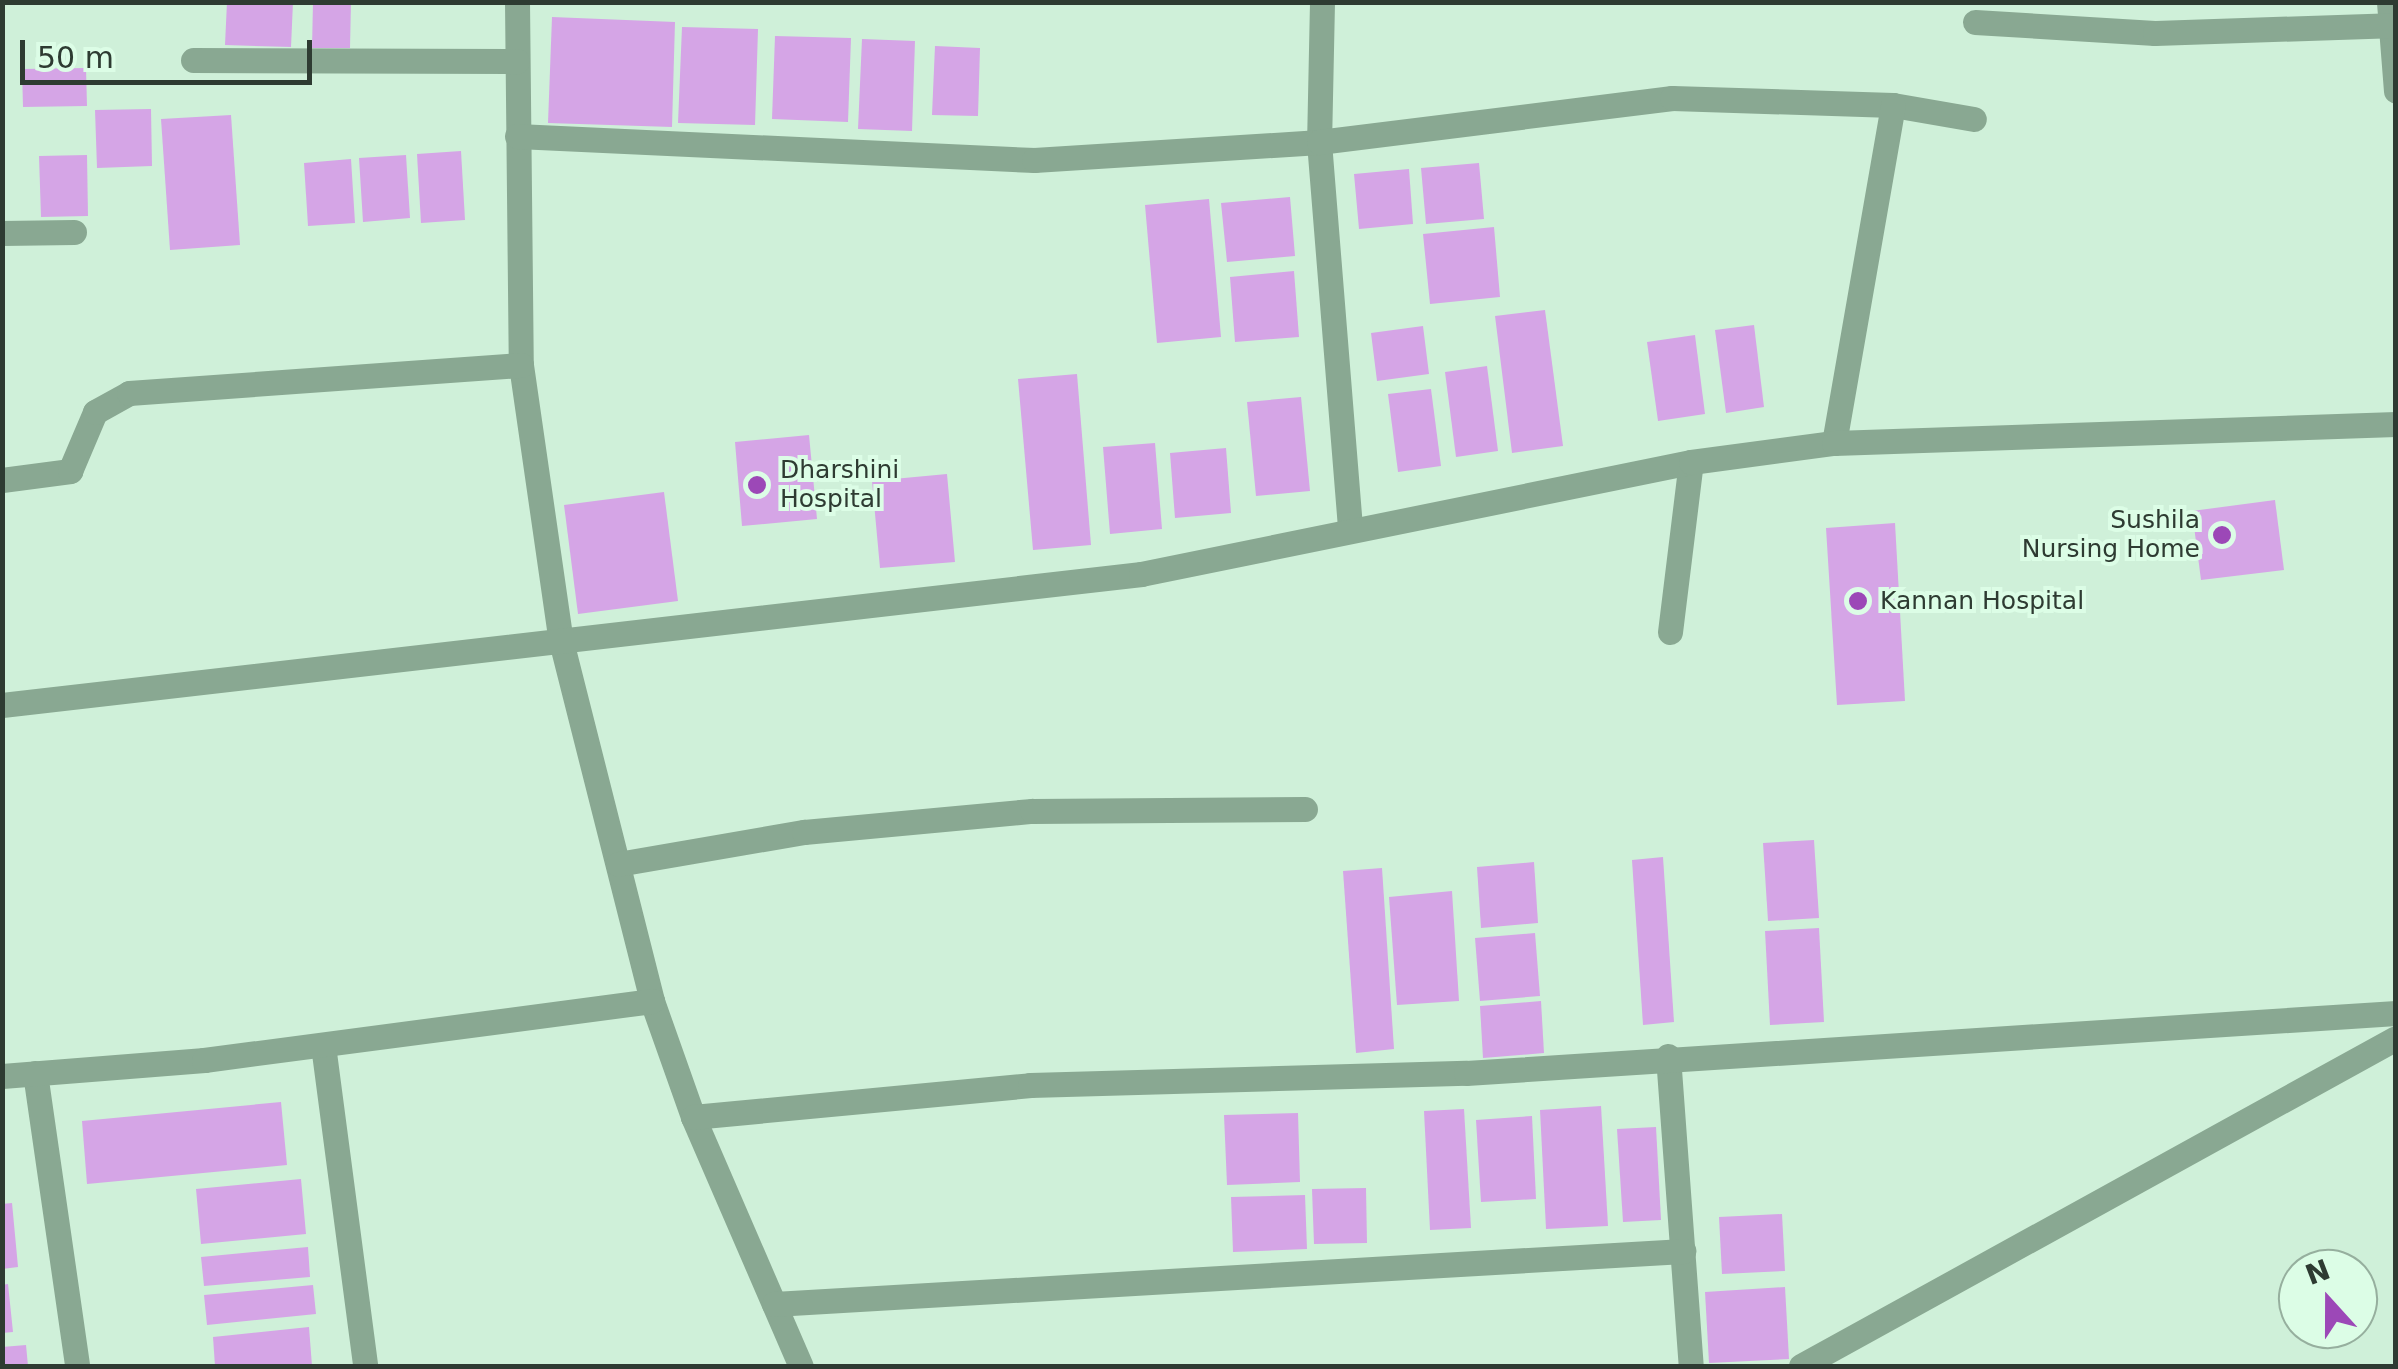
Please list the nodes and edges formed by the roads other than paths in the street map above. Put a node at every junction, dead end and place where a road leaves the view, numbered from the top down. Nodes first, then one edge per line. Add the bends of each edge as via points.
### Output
1 (517, 2) edge
2 (1322, 2) edge
3 (2389, 14) edge
4 (1975, 22) dead end
5 (194, 60) dead end
6 (517, 62) junction
7 (2396, 92) edge
8 (1893, 104) junction
9 (1974, 120) dead end
10 (517, 136) junction
11 (1319, 142) junction
12 (74, 232) dead end
13 (2, 233) edge
14 (521, 365) junction
15 (2396, 424) edge
16 (1834, 443) junction
17 (1691, 462) junction
18 (2, 480) edge
19 (1350, 527) junction
20 (1670, 632) dead end
21 (561, 641) junction
22 (2, 705) edge
23 (1305, 809) dead end
24 (618, 864) junction
25 (652, 1001) junction
26 (2396, 1013) edge
27 (2396, 1038) edge
28 (323, 1045) junction
29 (1668, 1056) junction
30 (35, 1073) junction
31 (2, 1076) edge
32 (692, 1117) junction
33 (1683, 1251) junction
34 (774, 1304) junction
35 (77, 1366) edge
36 (365, 1366) edge
37 (800, 1366) edge
38 (1691, 1366) edge
39 (1801, 1366) edge

1 - 6 street
2 - 11 street
3 - 4 street via 2155,33
3 - 7 street
5 - 6 street
6 - 10 street
8 - 9 street
8 - 11 street via 1672,98
8 - 16 street
10 - 11 street via 1034,160
10 - 14 street
11 - 19 street
12 - 13 street
14 - 18 street via 129,394 104,400 70,471
14 - 21 street
15 - 16 street
16 - 17 street
17 - 19 street
17 - 20 street
19 - 21 street via 1141,574
21 - 22 street
21 - 24 street
23 - 24 street via 1032,811 804,832
24 - 25 street
25 - 28 street
25 - 32 street
26 - 29 street
27 - 39 street
28 - 30 street
28 - 36 street
29 - 32 street via 1466,1073 1030,1084
29 - 33 street
30 - 31 street
30 - 35 street
32 - 34 street
33 - 34 street
33 - 38 street
34 - 37 street

